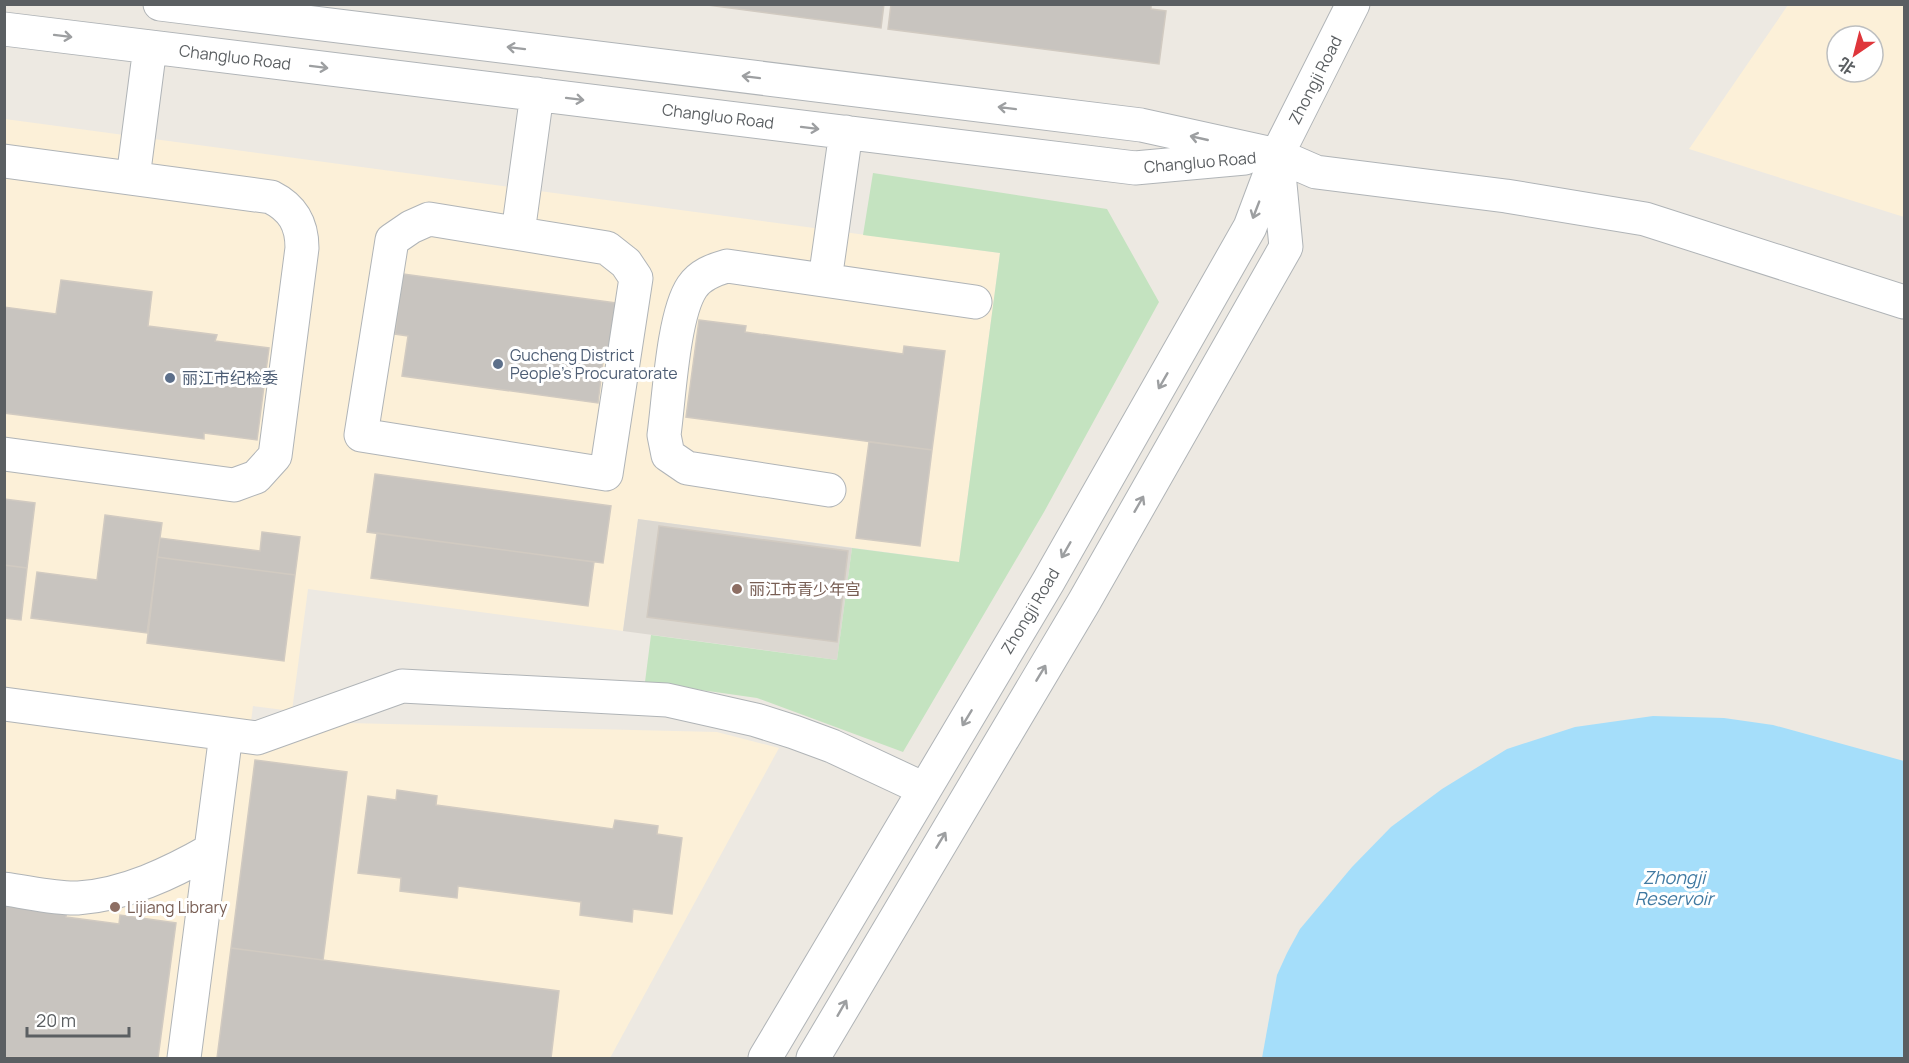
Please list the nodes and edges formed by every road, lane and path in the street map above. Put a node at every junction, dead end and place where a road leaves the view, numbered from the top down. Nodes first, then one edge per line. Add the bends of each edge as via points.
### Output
1 (160, 4) edge
2 (1353, 4) edge
3 (301, 13) edge
4 (4, 29) edge
5 (140, 46) junction
6 (537, 94) junction
7 (846, 132) junction
8 (1277, 155) junction
9 (4, 161) edge
10 (123, 177) junction
11 (518, 233) junction
12 (825, 280) junction
13 (975, 302) dead end
14 (1905, 302) edge
15 (4, 454) edge
16 (829, 490) dead end
17 (4, 704) edge
18 (226, 734) junction
19 (924, 789) junction
20 (211, 850) junction
21 (4, 889) edge
22 (184, 1059) edge
23 (765, 1059) edge
24 (813, 1059) edge

1 - 3 street, Changluo Road
2 - 8 street, Zhongji Road
8 -> 3 street, Changluo Road via 1141,125
4 -> 5 street, Changluo Road
5 -> 6 street, Changluo Road
5 - 10 street
6 -> 7 street, Changluo Road
6 - 11 street
7 - 8 street, Changluo Road via 1136,168
7 - 12 street
8 - 14 street via 1316,172 1506,196 1645,219
8 -> 19 street, Zhongji Road via 1250,227 1048,582
24 -> 8 street via 1084,602 1286,247
9 - 10 street
10 - 15 street via 271,197 287,207 298,222 302,248 275,456 256,477 234,485
11 - 11 street via 429,219 392,240 362,435 606,474 636,278 626,262 607,248
12 - 13 street
12 - 16 street via 727,266 702,276 682,306 664,435 668,455 687,468
17 - 18 street
18 - 19 street via 257,738 402,686 667,700 794,732
18 - 20 street
19 - 23 street, Zhongji Road
20 - 21 street via 136,885 106,893 76,898
20 - 22 street

